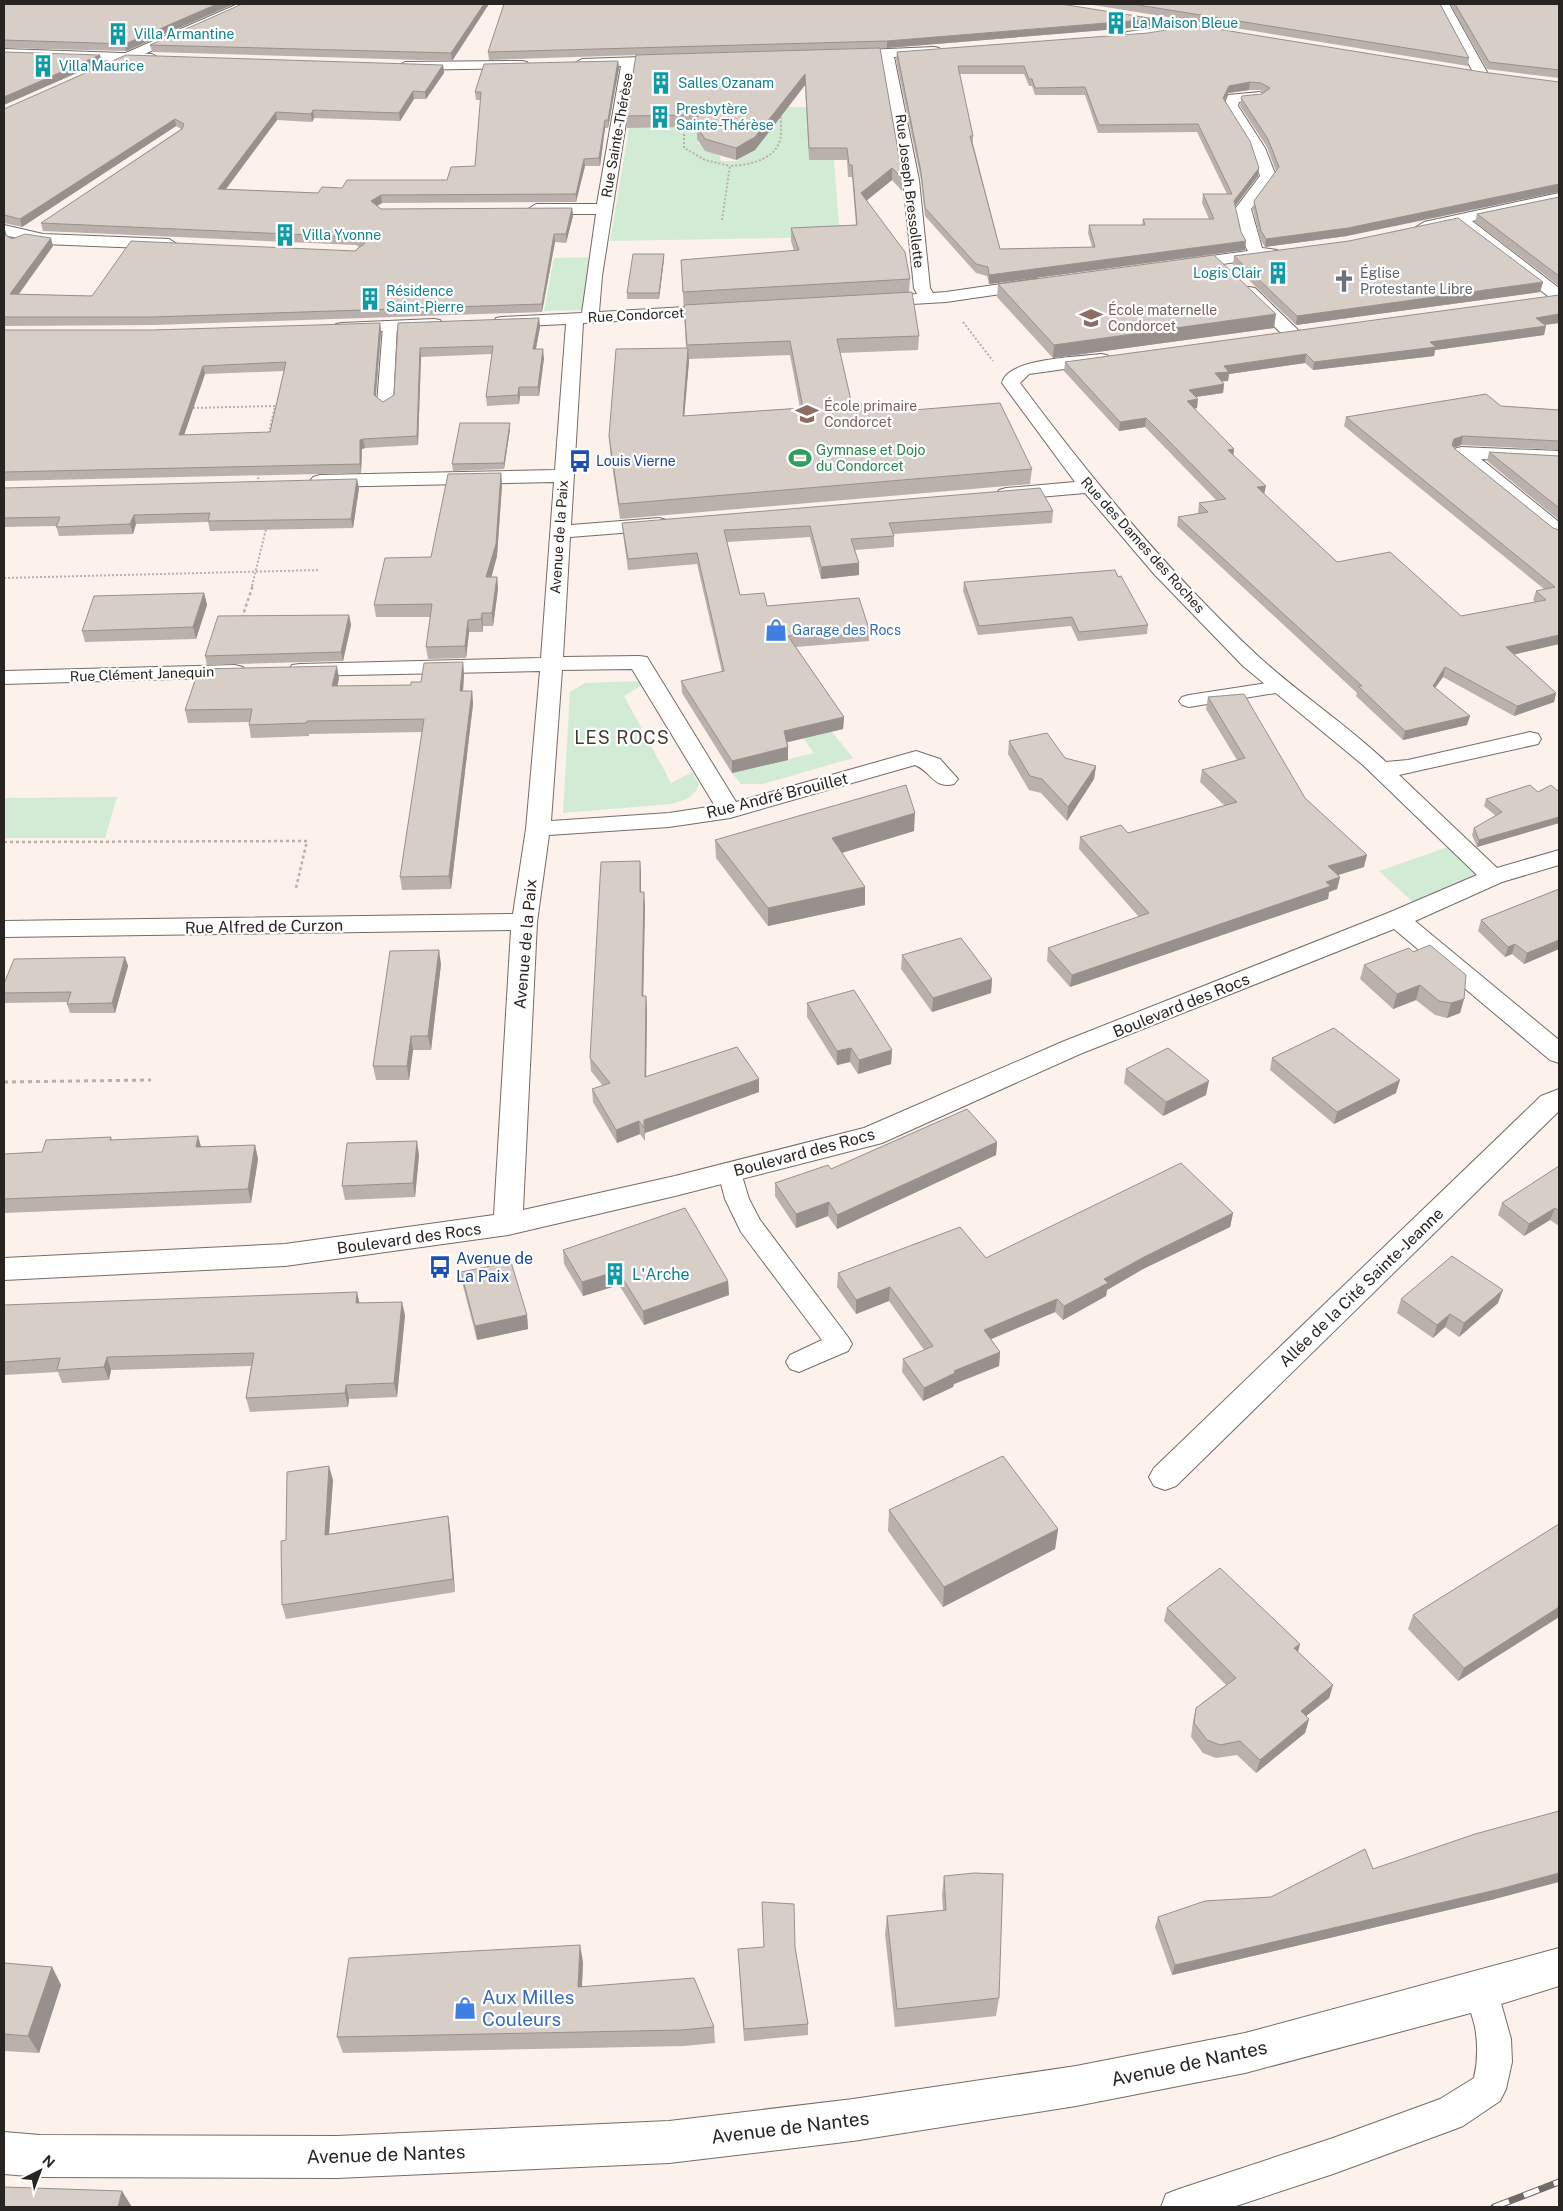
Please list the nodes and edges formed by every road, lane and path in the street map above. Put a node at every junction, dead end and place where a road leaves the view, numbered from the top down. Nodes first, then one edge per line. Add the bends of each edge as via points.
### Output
1 (248, 4) edge
2 (1443, 4) edge
3 (1150, 20) edge
4 (1109, 38) edge
5 (945, 50) edge
6 (4, 53) edge
7 (887, 54) junction
8 (828, 56) edge
9 (125, 58) junction
10 (169, 59) edge
11 (688, 60) edge
12 (629, 62) junction
13 (568, 63) edge
14 (531, 64) edge
15 (388, 66) edge
16 (1462, 71) edge
17 (87, 75) edge
18 (1260, 96) edge
19 (781, 115) edge
20 (684, 126) edge
21 (730, 166) junction
22 (1559, 198) edge
23 (517, 209) edge
24 (604, 209) junction
25 (722, 220) dead end
26 (1460, 220) junction
27 (41, 224) edge
28 (1413, 229) edge
29 (25, 235) junction
30 (7, 237) edge
31 (189, 245) edge
32 (1289, 251) edge
33 (1260, 254) junction
34 (1217, 260) junction
35 (1168, 267) edge
36 (1050, 282) edge
37 (1559, 296) edge
38 (946, 297) junction
39 (927, 298) junction
40 (1533, 299) edge
41 (860, 302) edge
42 (736, 309) edge
43 (583, 319) junction
44 (488, 322) edge
45 (448, 324) edge
46 (390, 326) junction
47 (327, 328) edge
48 (1310, 330) edge
49 (1291, 333) junction
50 (1272, 335) edge
51 (1119, 356) edge
52 (1016, 374) junction
53 (385, 404) edge
54 (275, 406) junction
55 (283, 406) edge
56 (188, 408) edge
57 (266, 444) edge
58 (1559, 457) edge
59 (261, 464) edge
60 (563, 476) junction
61 (257, 483) joint
62 (1089, 487) junction
63 (990, 496) edge
64 (268, 518) edge
65 (676, 522) edge
66 (561, 532) junction
67 (1559, 532) edge
68 (319, 570) dead end
69 (257, 572) junction
70 (4, 578) edge
71 (550, 665) junction
72 (230, 672) junction
73 (4, 678) edge
74 (1281, 687) junction
75 (1189, 701) dead end
76 (1530, 739) dead end
77 (1381, 769) junction
78 (946, 779) dead end
79 (730, 810) junction
80 (538, 829) junction
81 (4, 842) edge
82 (1559, 857) edge
83 (1493, 878) junction
84 (296, 888) dead end
85 (1397, 919) junction
86 (524, 922) junction
87 (4, 929) edge
88 (1559, 1054) edge
89 (151, 1080) dead end
90 (4, 1082) edge
91 (1559, 1098) edge
92 (730, 1172) junction
93 (508, 1224) junction
94 (4, 1269) edge
95 (799, 1362) dead end
96 (1165, 1477) dead end
97 (1559, 1968) edge
98 (1482, 1990) junction
99 (4, 2153) edge
100 (1178, 2207) edge

1 - 9 street
2 - 16 street via 1485,74
3 - 4 street via 1182,25 1160,32
5 - 7 street
6 - 9 street
7 - 8 street
7 - 39 street, Rue Joseph Bressollette via 911,180 922,288
9 - 10 street
9 - 17 street
11 - 12 street
12 - 13 street
12 - 24 street, Rue Sainte-Thérèse
14 - 15 street
18 - 33 street via 1233,98 1232,106 1258,148 1268,176 1265,185 1249,198 1243,209 1255,250
19 - 21 path via 781,136 775,150 764,159
20 - 21 path via 684,148 705,160
21 - 25 path
22 - 26 street
23 - 24 street, Rue Sainte-Thérèse
24 - 43 street, Rue Sainte-Thérèse via 594,276
26 - 28 street
26 - 37 street
27 - 29 street
29 - 30 street
29 - 31 street via 43,239
32 - 33 street
33 - 34 street
34 - 35 street
34 - 49 street
36 - 38 street
37 - 40 street
38 - 39 street
38 - 52 path via 999,368
39 - 41 street
42 - 43 street, Rue Condorcet
43 - 44 street, Rue Condorcet
43 - 60 street, Avenue de la Paix
45 - 46 street
46 - 47 street
46 - 53 lane
48 - 49 street
49 - 50 street
51 - 52 street via 1032,368
52 - 62 street, Rue des Dames des Roches via 1011,383 1014,388
54 - 55 path
54 - 56 path
54 - 57 path
58 - 67 street via 1461,453
59 - 61 path
60 - 61 street
60 - 66 street, Avenue de la Paix
62 - 63 street
62 - 74 street, Rue des Dames des Roches via 1162,570
64 - 69 path
65 - 66 street
66 - 71 street, Avenue de la Paix
68 - 69 path
69 - 70 path
69 - 72 path via 229,660
71 - 72 street, Rue Clément Janequin
71 - 79 street via 639,662
71 - 80 street, Avenue de la Paix
72 - 73 street, Rue Clément Janequin
74 - 75 lane
74 - 77 street, Rue des Dames des Roches
76 - 77 street
77 - 83 street, Rue des Dames des Roches
78 - 79 street, Rue André Brouillet via 932,764 916,758
79 - 80 street, Rue André Brouillet via 669,820
80 - 86 street, Avenue de la Paix
81 - 84 path via 307,841
82 - 83 street, Boulevard des Rocs
83 - 85 street, Boulevard des Rocs
85 - 88 street
85 - 92 street, Boulevard des Rocs via 1072,1048 872,1136
86 - 87 street, Rue Alfred de Curzon
86 - 93 street, Avenue de la Paix
89 - 90 path
91 - 96 street, Allée de la Cité Sainte-Jeanne via 1550,1103
92 - 93 street, Boulevard des Rocs
92 - 95 lane via 737,1199 750,1225 839,1344
93 - 94 street, Boulevard des Rocs via 285,1255
97 - 98 street, Avenue de Nantes
98 - 99 street, Avenue de Nantes via 1246,2053 1076,2086 853,2120 669,2142 337,2157
98 - 100 lane via 1496,2037 1495,2066 1488,2089 1450,2113

